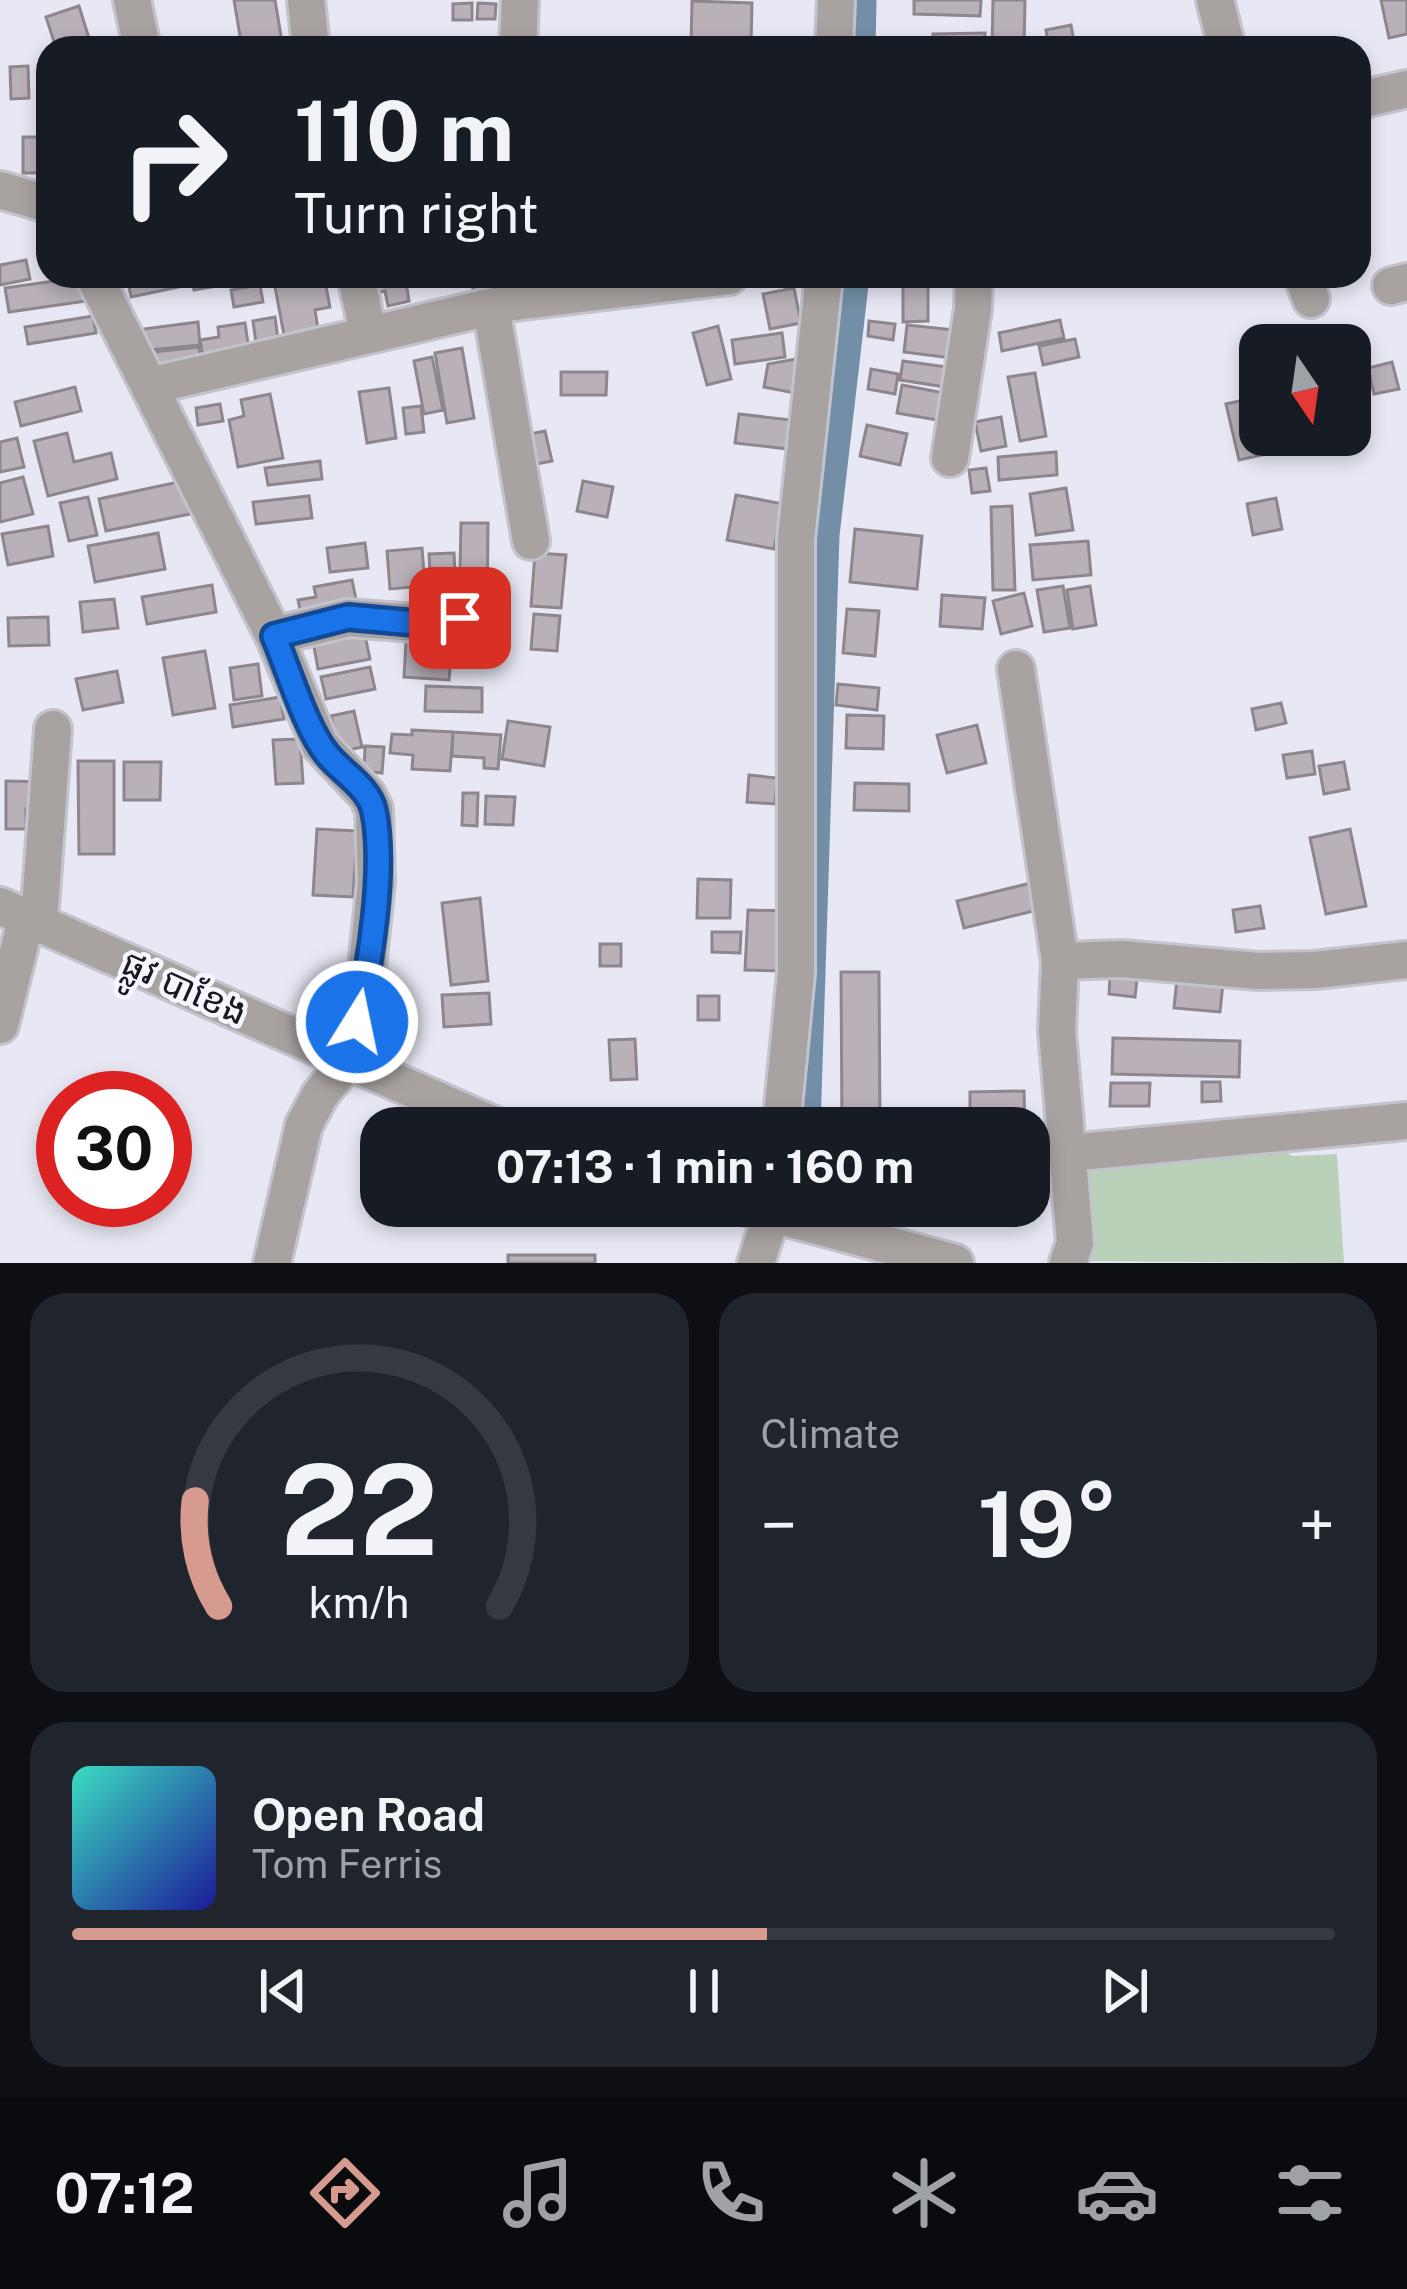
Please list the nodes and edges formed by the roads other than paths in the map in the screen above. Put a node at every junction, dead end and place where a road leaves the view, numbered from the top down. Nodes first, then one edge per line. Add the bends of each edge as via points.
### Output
1 (132, 0) edge
2 (306, 0) edge
3 (520, 0) edge
4 (836, 0) edge
5 (1215, 0) edge
6 (140, 36) edge
7 (310, 36) edge
8 (518, 36) edge
9 (834, 36) edge
10 (1224, 36) edge
11 (1407, 89) edge
12 (1371, 97) edge
13 (0, 190) edge
14 (36, 200) edge
15 (100, 288) edge
16 (359, 288) edge
17 (586, 288) edge
18 (823, 288) edge
19 (974, 288) edge
20 (502, 295) edge
21 (368, 333) junction
22 (149, 386) junction
23 (950, 458) dead end
24 (531, 541) dead end
25 (460, 618) dead end
26 (274, 636) junction
27 (1016, 669) dead end
28 (53, 729) dead end
29 (22, 914) edge
30 (1407, 960) edge
31 (1060, 961) junction
32 (0, 1025) edge
33 (348, 1060) junction
34 (453, 1107) edge
35 (784, 1107) edge
36 (1407, 1121) edge
37 (1069, 1153) junction
38 (761, 1227) edge
39 (828, 1227) edge
40 (272, 1263) edge
41 (756, 1263) edge
42 (956, 1263) edge
43 (1068, 1263) edge

1 - 6 street
2 - 7 street
3 - 8 street
4 - 9 street
5 - 10 street
11 - 12 street
13 - 14 street
15 - 22 street
16 - 21 street
17 - 20 street
18 - 35 street via 796,538 796,973
19 - 23 street
20 - 21 street
20 - 24 street
21 - 22 street
22 - 26 street
25 - 26 street via 348,617
26 - 33 street via 320,745 374,809 376,883
27 - 31 street
28 - 29 street
29 - 32 street
29 - 33 street, ផ្លូវ បាខែង
30 - 31 street via 1271,971
31 - 37 street via 1057,1031
33 - 34 street, ផ្លូវ បាខែង
33 - 40 street via 304,1125
36 - 37 street
37 - 43 street via 1076,1244
38 - 41 street
39 - 42 street

